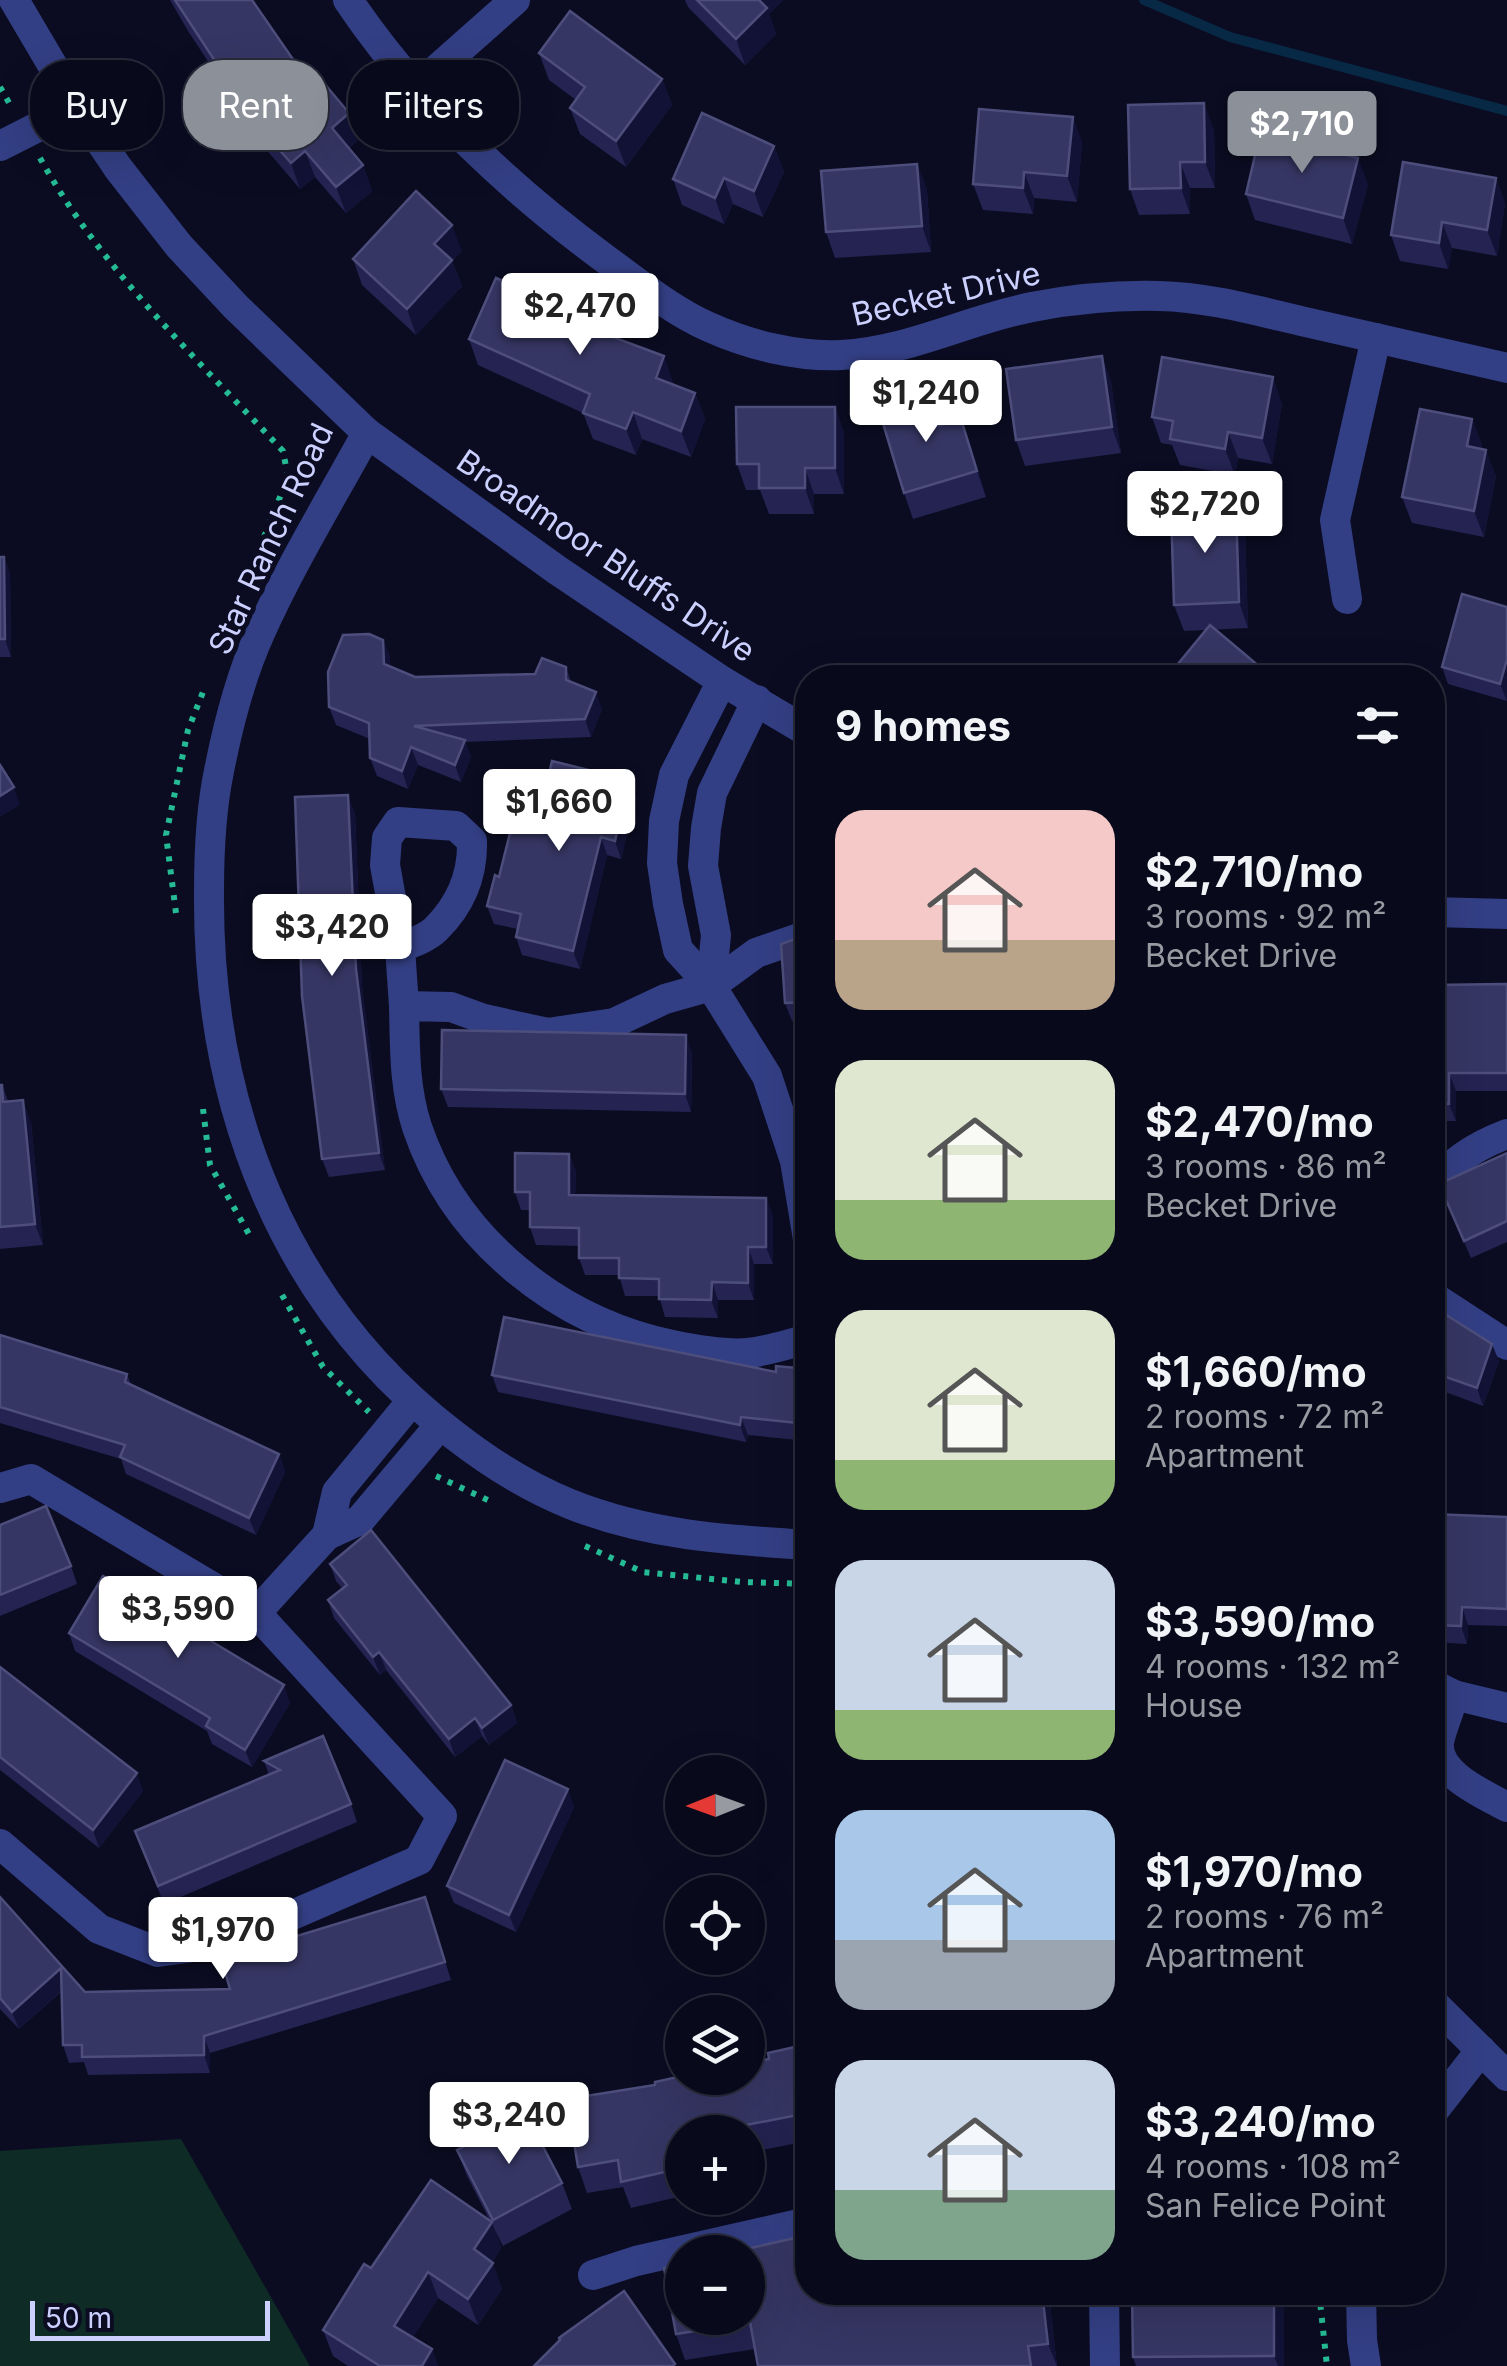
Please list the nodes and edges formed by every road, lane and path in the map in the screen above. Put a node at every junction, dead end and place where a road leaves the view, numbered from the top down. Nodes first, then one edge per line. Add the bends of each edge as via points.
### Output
1 (14, 0) edge
2 (348, 0) edge
3 (515, 0) edge
4 (49, 60) edge
5 (395, 60) edge
6 (447, 60) edge
7 (0, 87) edge
8 (13, 139) edge
9 (106, 150) edge
10 (473, 150) edge
11 (1376, 338) junction
12 (1507, 368) edge
13 (367, 433) junction
14 (1348, 599) dead end
15 (238, 603) dead end
16 (210, 676) dead end
17 (722, 681) junction
18 (757, 700) junction
19 (795, 724) edge
20 (1445, 912) edge
21 (1507, 914) edge
22 (179, 932) dead end
23 (795, 940) edge
24 (400, 948) dead end
25 (711, 986) junction
26 (404, 1006) junction
27 (202, 1107) dead end
28 (1507, 1134) edge
29 (795, 1159) edge
30 (1445, 1174) edge
31 (257, 1249) dead end
32 (276, 1283) dead end
33 (1445, 1304) edge
34 (795, 1343) edge
35 (1507, 1345) edge
36 (411, 1402) junction
37 (440, 1425) junction
38 (388, 1431) junction
39 (414, 1457) junction
40 (0, 1488) edge
41 (502, 1507) dead end
42 (327, 1535) junction
43 (573, 1540) dead end
44 (795, 1544) edge
45 (795, 1584) edge
46 (256, 1613) junction
47 (1445, 1691) edge
48 (1507, 1708) edge
49 (1445, 1764) edge
50 (1507, 1807) edge
51 (0, 1844) edge
52 (1445, 2014) edge
53 (1482, 2050) junction
54 (1507, 2076) edge
55 (1445, 2097) edge
56 (795, 2225) edge
57 (593, 2276) dead end
58 (1104, 2305) edge
59 (1320, 2305) edge
60 (1362, 2305) edge
61 (1105, 2366) edge
62 (1327, 2366) edge
63 (1366, 2366) edge

1 - 4 street, Star Ranch Road
2 - 5 street, Becket Drive
3 - 6 street
7 - 8 path
8 - 15 path via 118,275 283,451 288,477
9 - 13 street, Star Ranch Road via 178,246
10 - 11 street, Becket Drive via 555,222 664,302 754,344 853,354 924,341 1029,308 1161,296 1219,302
11 - 12 street, Becket Drive
11 - 14 street via 1336,520
13 - 17 street, Broadmoor Bluffs Drive
13 - 36 street, Star Ranch Road via 259,636 239,695 218,773 209,929 228,1076 253,1161 306,1276
16 - 22 path via 188,730 166,835
17 - 18 street, Broadmoor Bluffs Drive
17 - 25 street via 674,775 662,863 678,950
18 - 19 street, Broadmoor Bluffs Drive
18 - 25 street via 712,793 706,828 703,866 716,935
20 - 21 street
23 - 25 street via 756,954
24 - 26 street
25 - 26 street via 614,1023 548,1032 451,1008
25 - 29 street via 767,1076
26 - 34 street via 406,1079 417,1127 466,1217 494,1252 568,1307 651,1341 748,1353
27 - 31 path via 210,1165
28 - 30 street via 1458,1159
32 - 38 path via 323,1367
33 - 35 street
36 - 37 street, Star Ranch Road
36 - 38 street
37 - 39 street
37 - 44 street, Star Ranch Road via 512,1476 588,1510 677,1535
38 - 42 street via 337,1492
39 - 41 path via 432,1474
39 - 42 street via 360,1520
40 - 46 street via 32,1479
42 - 46 street
43 - 45 path via 643,1572
46 - 51 street via 442,1816 419,1860 230,1942 158,1952 99,1929
47 - 48 street
49 - 50 street
52 - 53 street
53 - 54 street
53 - 55 street
56 - 57 street
58 - 61 street
59 - 62 path
60 - 63 street

